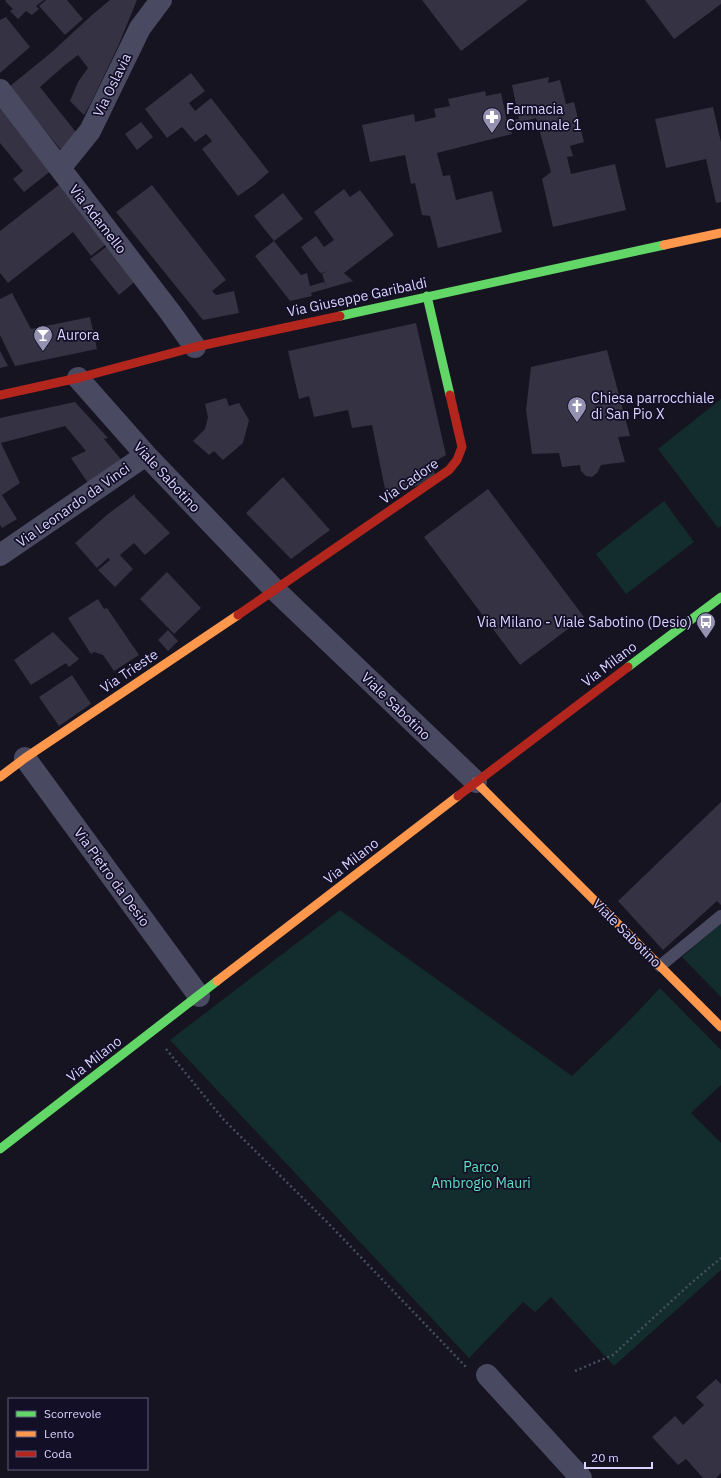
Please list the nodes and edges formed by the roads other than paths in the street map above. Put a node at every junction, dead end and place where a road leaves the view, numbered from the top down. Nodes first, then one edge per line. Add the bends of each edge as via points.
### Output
1 (161, 0) edge
2 (0, 90) edge
3 (60, 168) junction
4 (721, 233) edge
5 (427, 296) junction
6 (196, 347) junction
7 (78, 378) junction
8 (0, 395) edge
9 (146, 455) junction
10 (0, 555) edge
11 (275, 590) junction
12 (721, 597) edge
13 (25, 758) junction
14 (0, 777) edge
15 (476, 782) junction
16 (721, 916) edge
17 (660, 966) junction
18 (199, 996) junction
19 (721, 1027) edge
20 (1, 1146) edge
21 (487, 1375) road end
22 (581, 1478) edge

1 - 3 street, Via Oslavia via 140,28 90,130
2 - 3 street, Via Adamello
3 - 6 street, Via Adamello
4 - 5 street, Via Giuseppe Garibaldi
5 - 6 street, Via Giuseppe Garibaldi
5 - 11 street, Via Cadore via 462,447 457,460 449,470
6 - 7 street, Via Giuseppe Garibaldi
7 - 8 street, Via Giuseppe Garibaldi
7 - 9 street, Viale Sabotino
9 - 10 street, Via Leonardo da Vinci
9 - 11 street, Viale Sabotino
11 - 13 street, Via Trieste
11 - 15 street, Viale Sabotino
12 - 15 street, Via Milano
13 - 14 street, Via Trieste
13 - 18 street, Via Pietro da Desio
15 - 17 street, Viale Sabotino
15 - 18 street, Via Milano
16 - 17 lane
17 - 19 street, Viale Sabotino
18 - 20 street, Via Milano
21 - 22 street

